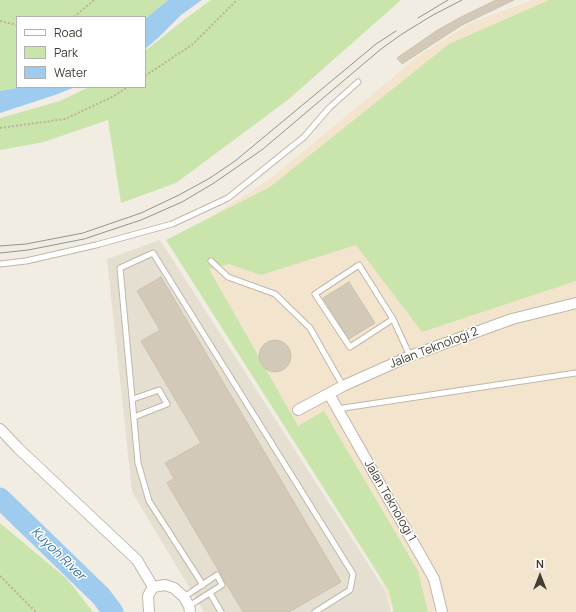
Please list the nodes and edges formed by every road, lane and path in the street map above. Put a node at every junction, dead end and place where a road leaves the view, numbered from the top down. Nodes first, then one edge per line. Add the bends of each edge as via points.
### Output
1 (94, 0) edge
2 (237, 0) edge
3 (75, 16) edge
4 (0, 21) edge
5 (16, 25) edge
6 (146, 75) edge
7 (358, 82) dead end
8 (126, 88) edge
9 (0, 128) edge
10 (211, 261) dead end
11 (0, 264) edge
12 (576, 303) edge
13 (393, 319) junction
14 (410, 356) junction
15 (576, 373) edge
16 (343, 386) junction
17 (329, 394) junction
18 (132, 399) junction
19 (338, 409) junction
20 (298, 410) dead end
21 (134, 417) junction
22 (0, 429) edge
23 (0, 576) edge
24 (203, 585) junction
25 (153, 587) junction
26 (210, 592) junction
27 (184, 597) junction
28 (190, 609) edge
29 (36, 612) edge
30 (149, 612) edge
31 (221, 612) edge
32 (315, 612) edge
33 (442, 612) edge

1 - 3 path
2 - 6 path via 193,44
4 - 5 path
7 - 11 lane via 329,108 304,137 228,198 172,224 26,261
8 - 9 path via 65,119
10 - 16 lane via 228,277 275,294 310,328
12 - 14 street, Jalan Teknologi 2 via 512,319
13 - 13 lane via 359,265 315,294 350,347
13 - 14 lane
14 - 16 street, Jalan Teknologi 2
15 - 19 lane
16 - 17 street, Jalan Teknologi 2
17 - 19 street, Jalan Teknologi 1
17 - 20 street, Jalan Teknologi 2
18 - 21 lane
18 - 21 lane via 159,390 167,404
18 - 32 lane via 120,268 152,253 353,574 350,590
19 - 33 street, Jalan Teknologi 1 via 434,579
21 - 24 lane via 138,463 149,501
22 - 25 street via 137,560
23 - 29 path
24 - 26 lane via 217,576 222,585
24 - 27 lane
25 - 27 street via 165,585 174,588
25 - 30 street via 148,596
26 - 28 lane
26 - 31 lane
27 - 28 street

